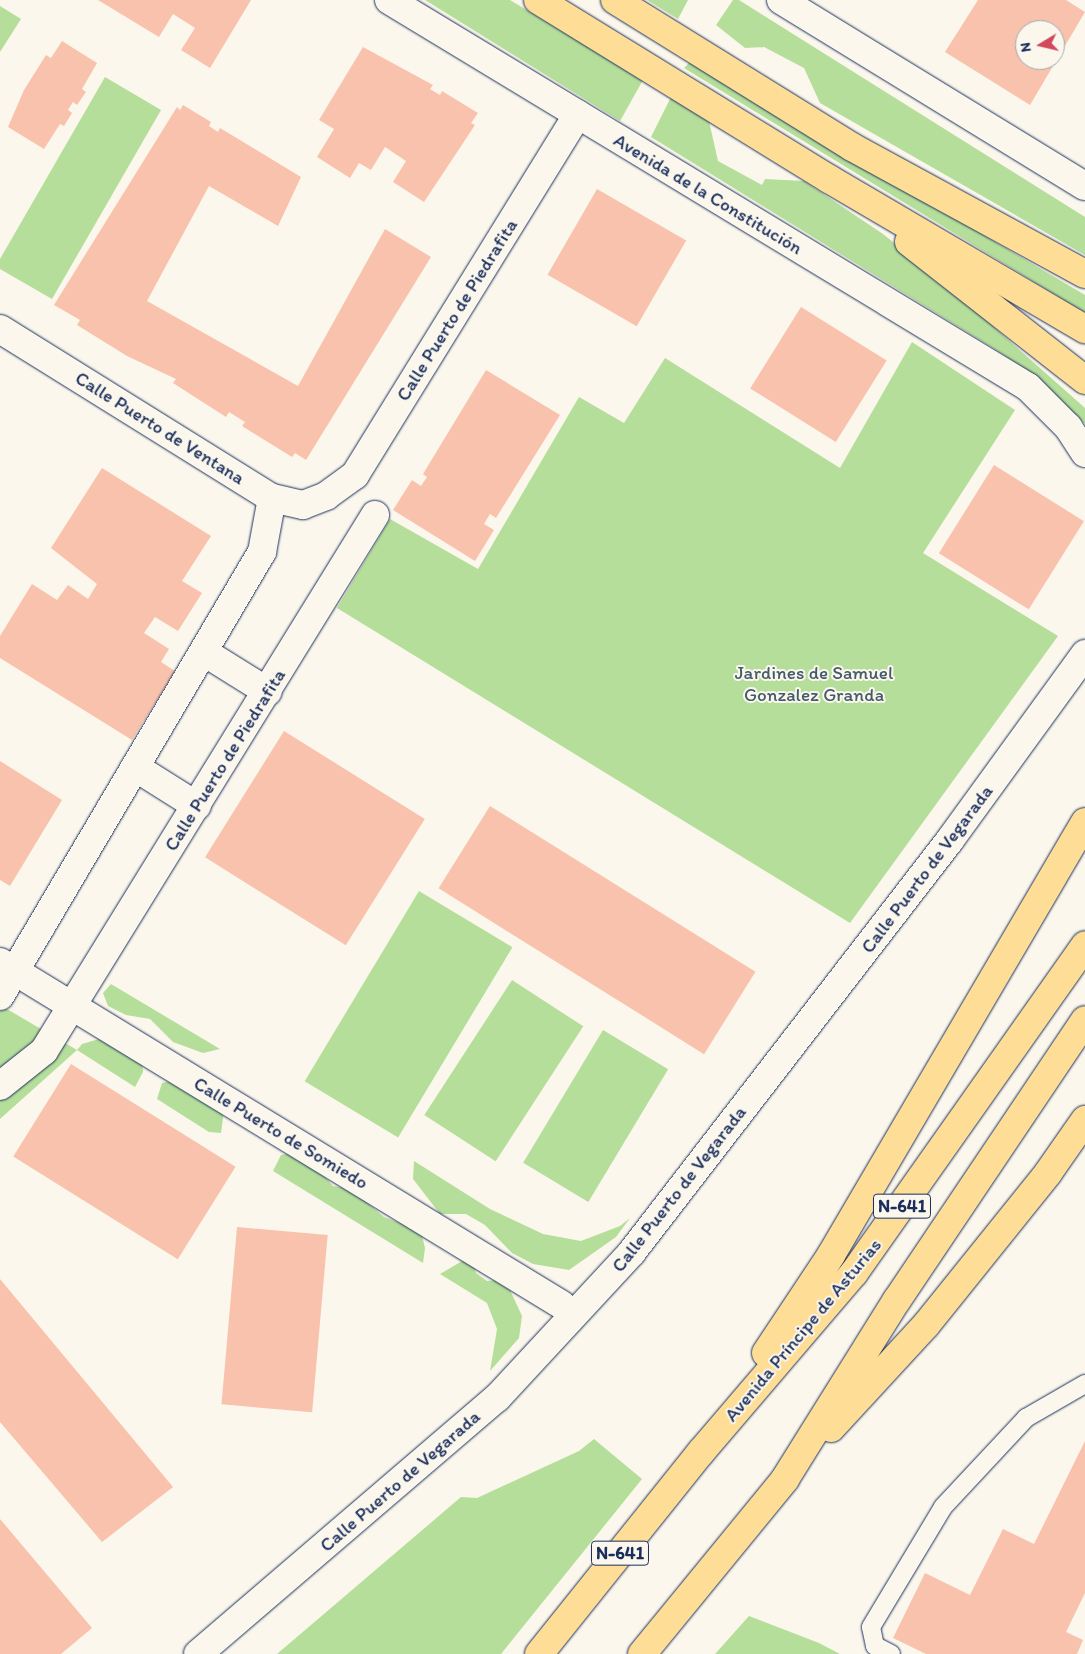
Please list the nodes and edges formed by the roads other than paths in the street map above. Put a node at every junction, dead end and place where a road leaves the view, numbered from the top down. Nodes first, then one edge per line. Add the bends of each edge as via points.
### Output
1 (389, 0) edge
2 (538, 0) edge
3 (615, 0) edge
4 (781, 0) edge
5 (578, 114) junction
6 (829, 179) junction
7 (1085, 186) edge
8 (1085, 274) edge
9 (0, 329) edge
10 (1085, 329) edge
11 (1085, 380) edge
12 (1085, 453) edge
13 (326, 496) joint
14 (272, 498) junction
15 (375, 515) dead end
16 (204, 652) junction
17 (1085, 654) edge
18 (268, 692) junction
19 (135, 767) junction
20 (197, 806) junction
21 (1085, 822) edge
22 (1085, 945) edge
23 (8, 966) edge
24 (0, 996) edge
25 (72, 1004) junction
26 (1085, 1020) edge
27 (0, 1086) edge
28 (1085, 1120) edge
29 (562, 1305) dead end
30 (1085, 1384) edge
31 (701, 1452) junction
32 (785, 1479) junction
33 (198, 1654) edge
34 (539, 1654) edge
35 (642, 1654) edge
36 (891, 1654) edge

1 - 5 street, Avenida de la Constitución
2 - 6 main road
3 - 8 main road via 852,147
4 - 7 street
5 - 12 street, Avenida de la Constitución via 1028,387 1068,427
5 - 13 street, Calle Puerto de Piedrafita via 356,475
6 - 10 main road
6 - 11 main road
9 - 14 street, Calle Puerto de Ventana
13 - 14 street, Calle Puerto de Ventana via 303,505
14 - 16 street via 262,552
15 - 18 street, Calle Puerto de Piedrafita
16 - 18 street
16 - 19 street
17 - 33 street, Calle Puerto de Vegarada via 950,840 632,1252 497,1398
18 - 20 street, Calle Puerto de Piedrafita
19 - 20 street
19 - 23 street
20 - 25 street, Calle Puerto de Piedrafita
21 - 31 main road via 831,1255
22 - 31 main road, Avenida Príncipe de Asturias / N-641 via 854,1272
23 - 24 street
23 - 25 street, Calle Puerto de Somiedo
25 - 27 street, Calle Puerto de Piedrafita via 44,1051
25 - 29 street, Calle Puerto de Somiedo
26 - 32 main road, N-641 via 897,1300
28 - 32 main road via 1048,1173 926,1325
30 - 36 lane via 1026,1418 943,1507 870,1627 875,1646
31 - 34 main road, Avenida Príncipe de Asturias / N-641
32 - 35 main road, N-641

